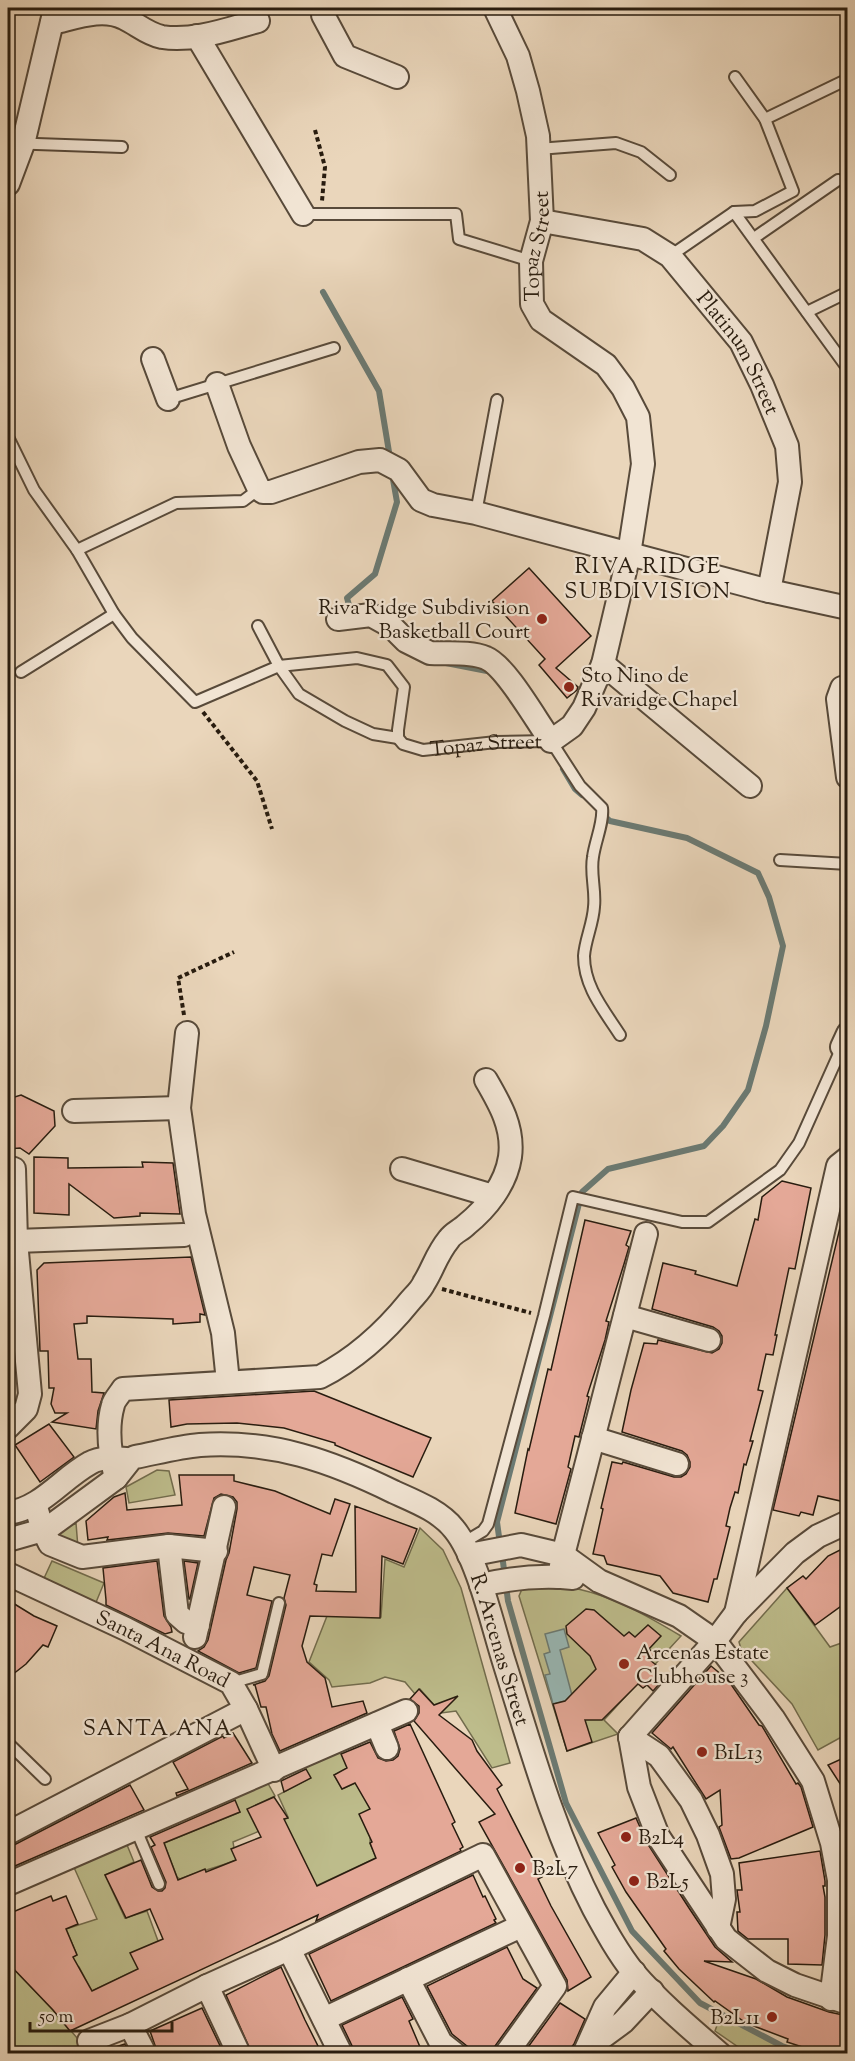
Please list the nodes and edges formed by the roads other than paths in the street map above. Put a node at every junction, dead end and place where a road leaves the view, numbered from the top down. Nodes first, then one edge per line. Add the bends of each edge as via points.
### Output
1 (324, 8) edge
2 (495, 8) edge
3 (53, 15) edge
4 (258, 21) dead end
5 (197, 36) junction
6 (397, 76) dead end
7 (735, 77) dead end
8 (848, 79) edge
9 (765, 119) junction
10 (15, 144) edge
11 (122, 147) dead end
12 (538, 149) junction
13 (670, 175) dead end
14 (838, 180) dead end
15 (8, 184) edge
16 (734, 212) junction
17 (312, 214) joint
18 (542, 221) junction
19 (753, 238) junction
20 (670, 256) junction
21 (531, 261) junction
22 (848, 292) edge
23 (807, 312) junction
24 (334, 348) dead end
25 (153, 359) dead end
26 (848, 369) edge
27 (217, 384) junction
28 (168, 399) joint
29 (497, 400) dead end
30 (8, 437) edge
31 (259, 489) junction
32 (476, 513) junction
33 (77, 550) junction
34 (629, 554) junction
35 (769, 591) junction
36 (848, 608) edge
37 (114, 614) junction
38 (343, 618) dead end
39 (258, 626) dead end
40 (603, 664) junction
41 (279, 666) junction
42 (21, 672) dead end
43 (848, 686) edge
44 (398, 738) junction
45 (545, 742) junction
46 (848, 777) edge
47 (750, 786) dead end
48 (780, 860) dead end
49 (848, 864) edge
50 (187, 1033) road end
51 (620, 1035) dead end
52 (844, 1041) edge
53 (486, 1080) dead end
54 (179, 1108) junction
55 (74, 1111) dead end
56 (848, 1158) edge
57 (8, 1167) edge
58 (402, 1169) dead end
59 (494, 1196) junction
60 (646, 1234) dead end
61 (184, 1235) dead end
62 (16, 1241) junction
63 (625, 1316) junction
64 (710, 1340) dead end
65 (228, 1382) junction
66 (8, 1427) edge
67 (593, 1438) junction
68 (123, 1463) junction
69 (677, 1464) dead end
70 (35, 1504) junction
71 (224, 1507) dead end
72 (8, 1513) edge
73 (848, 1522) edge
74 (43, 1530) junction
75 (8, 1540) edge
76 (169, 1546) junction
77 (470, 1550) junction
78 (216, 1551) junction
79 (561, 1566) junction
80 (8, 1574) edge
81 (484, 1585) junction
82 (279, 1603) dead end
83 (736, 1613) junction
84 (715, 1641) junction
85 (231, 1683) junction
86 (246, 1708) junction
87 (406, 1711) dead end
88 (376, 1724) junction
89 (630, 1737) junction
90 (8, 1743) edge
91 (387, 1748) dead end
92 (274, 1770) junction
93 (45, 1779) dead end
94 (135, 1827) junction
95 (8, 1833) edge
96 (8, 1884) edge
97 (159, 1884) dead end
98 (521, 1926) junction
99 (717, 1928) junction
100 (289, 1949) junction
101 (634, 1972) junction
102 (408, 1979) junction
103 (207, 1986) junction
104 (652, 1991) junction
105 (839, 2001) edge
106 (324, 2019) junction
107 (130, 2025) junction
108 (89, 2041) dead end
109 (586, 2051) edge
110 (145, 2054) edge
111 (239, 2054) edge
112 (341, 2054) edge
113 (455, 2054) edge
114 (506, 2054) edge
115 (720, 2054) edge

1 - 6 street via 323,15 345,56
2 - 12 street, Topaz Street via 518,56
3 - 5 street via 100,12 123,17 162,37
3 - 10 street
4 - 5 street
5 - 17 street
7 - 9 lane
8 - 9 lane
9 - 16 lane via 793,191 755,211
10 - 11 lane
10 - 15 street
12 - 13 lane via 616,143 641,152
12 - 18 street, Topaz Street
14 - 19 lane
16 - 19 lane
16 - 20 lane
17 - 21 lane via 456,214 459,239
18 - 20 street, Platinum Street via 643,239
18 - 21 street, Topaz Street
19 - 23 lane
20 - 35 street, Platinum Street via 741,342 787,446 790,482
21 - 34 street, Topaz Street via 532,304 541,320 606,365 638,417 643,464
22 - 23 lane
23 - 26 lane
24 - 27 lane
25 - 28 street
27 - 28 lane
27 - 31 street
29 - 32 lane
30 - 33 lane via 34,490
31 - 32 street via 267,493 375,460 399,470 416,494 433,505
31 - 33 lane via 243,501 176,502
32 - 34 street
33 - 37 lane
34 - 35 street
34 - 40 street, Topaz Street
35 - 36 street
37 - 41 lane, Topaz Street via 132,639 195,702
37 - 42 lane
38 - 45 street via 371,615 423,651 489,659 505,674
39 - 41 lane
40 - 45 street, Topaz Street via 573,726
40 - 47 street
41 - 44 lane via 299,694 373,734
41 - 44 lane, Topaz Street via 357,658 387,665 404,687
43 - 46 street via 842,688 838,699
44 - 45 lane, Topaz Street via 403,744 423,750 496,742
45 - 51 lane via 602,808 591,868 595,906 584,956 587,980
48 - 49 lane
50 - 54 street
52 - 77 lane via 799,1143 780,1170 708,1221 682,1222 573,1197 488,1524
53 - 59 street via 504,1110 510,1134 505,1177
54 - 55 street
54 - 65 street via 194,1214 223,1333
56 - 83 street via 838,1166
57 - 62 street via 14,1169
58 - 59 street
59 - 65 street via 450,1237 434,1259 424,1284 404,1309 340,1367 320,1377
60 - 63 street
61 - 62 street
62 - 66 street via 30,1395 26,1409
63 - 64 street
63 - 67 street
65 - 68 street via 123,1389 113,1403 110,1429
67 - 69 street
67 - 79 street
68 - 70 street, R. Arcenas Street via 91,1462
68 - 74 street, R. Arcenas Street
68 - 77 street, R. Arcenas Street via 198,1445 273,1448 359,1474 438,1515 454,1528
70 - 72 street, R. Arcenas Street
70 - 74 street
71 - 78 street
73 - 83 street via 818,1536 795,1553
74 - 75 street, R. Arcenas Street
74 - 76 street via 50,1544 82,1557
76 - 78 street
76 - 78 street via 177,1614 197,1631
77 - 79 street via 515,1546
77 - 81 street, R. Arcenas Street
79 - 81 street
79 - 84 street via 679,1616
80 - 85 street, Santa Ana Road
81 - 101 street, R. Arcenas Street via 553,1817 582,1885 612,1942
82 - 85 lane via 262,1674
83 - 84 street
84 - 89 street
84 - 105 street via 773,1718 813,1781 839,1880
85 - 86 street, Santa Ana Road
86 - 92 street, Santa Ana Road
86 - 95 street
87 - 88 street
88 - 91 street
88 - 92 street
89 - 99 street via 639,1786 658,1836
89 - 99 street via 659,1756 692,1800 708,1835 722,1874 724,1899
90 - 93 lane
92 - 94 street
94 - 96 street
94 - 97 lane
98 - 100 street via 483,1855
98 - 102 street
98 - 114 street via 555,1986
99 - 105 street via 767,1971
100 - 103 street
100 - 106 street
101 - 104 street, R. Arcenas Street
101 - 109 street via 605,2007
102 - 106 street
102 - 113 street via 441,2043
103 - 107 street
103 - 111 street
104 - 109 street via 623,2022
104 - 115 street, R. Arcenas Street
106 - 112 street
107 - 108 street
107 - 110 street

